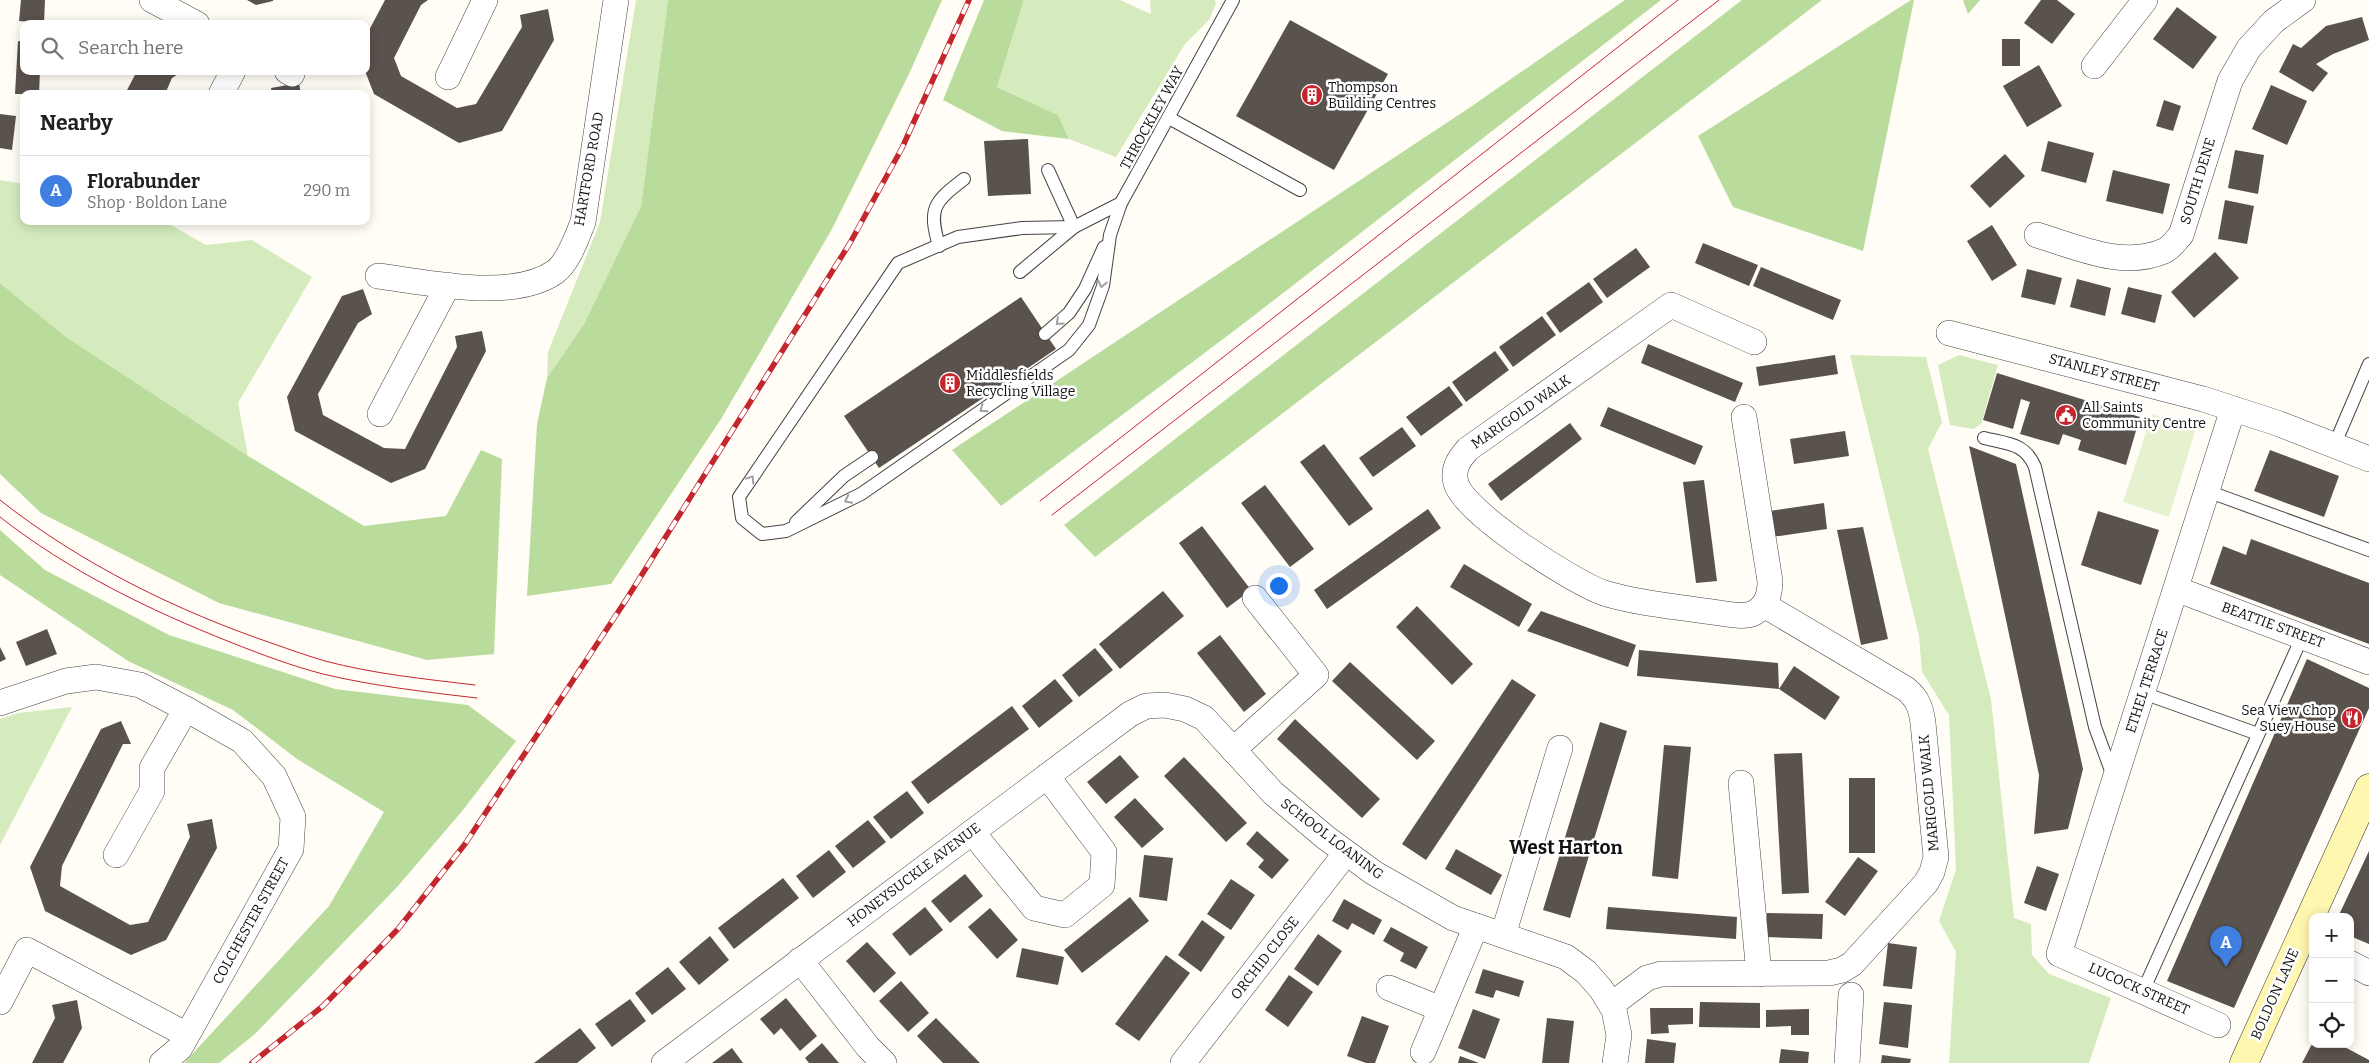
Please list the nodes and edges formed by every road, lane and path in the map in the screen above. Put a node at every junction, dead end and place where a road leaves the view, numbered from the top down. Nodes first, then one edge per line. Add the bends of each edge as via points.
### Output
1 (152, 0) edge
2 (485, 0) edge
3 (616, 0) edge
4 (1233, 0) edge
5 (2145, 0) edge
6 (2300, 1) edge
7 (189, 20) edge
8 (2094, 66) dead end
9 (231, 75) edge
10 (448, 77) dead end
11 (223, 90) edge
12 (1169, 118) junction
13 (1048, 170) dead end
14 (964, 179) dead end
15 (1300, 190) dead end
16 (1121, 203) junction
17 (1074, 227) junction
18 (1110, 235) junction
19 (2037, 235) dead end
20 (939, 246) junction
21 (1020, 272) dead end
22 (378, 276) dead end
23 (448, 285) junction
24 (1949, 333) dead end
25 (1045, 334) dead end
26 (1754, 342) dead end
27 (2369, 364) edge
28 (2234, 409) junction
29 (380, 414) dead end
30 (1744, 417) dead end
31 (1984, 438) dead end
32 (2334, 446) junction
33 (872, 457) dead end
34 (2369, 459) edge
35 (2207, 491) junction
36 (786, 531) junction
37 (2369, 550) edge
38 (2176, 589) junction
39 (1255, 598) dead end
40 (1764, 605) junction
41 (2303, 635) junction
42 (2369, 662) edge
43 (2143, 693) junction
44 (0, 703) edge
45 (1172, 706) joint
46 (186, 708) junction
47 (2258, 734) junction
48 (1560, 748) dead end
49 (1233, 750) junction
50 (1047, 776) junction
51 (2114, 780) junction
52 (1741, 782) dead end
53 (2369, 788) edge
54 (972, 832) junction
55 (1346, 853) junction
56 (116, 855) dead end
57 (1476, 926) junction
58 (1503, 935) junction
59 (2307, 939) edge
60 (2060, 954) joint
61 (800, 960) junction
62 (2354, 965) edge
63 (2369, 973) edge
64 (1759, 974) junction
65 (1389, 988) dead end
66 (2143, 991) junction
67 (1851, 995) dead end
68 (0, 1002) edge
69 (1611, 1005) junction
70 (1441, 1009) junction
71 (2218, 1025) dead end
72 (187, 1035) junction
73 (1423, 1052) dead end
74 (162, 1063) edge
75 (664, 1063) edge
76 (884, 1063) edge
77 (1183, 1063) edge
78 (1614, 1063) edge
79 (1847, 1063) edge
80 (2244, 1063) edge

1 - 7 street
2 - 10 street
3 - 23 street, HARTFORD ROAD via 583,222 572,249 555,272 524,285 498,289
4 - 12 lane, THROCKLEY WAY
5 - 8 street
6 - 19 street, SOUTH DENE via 2274,21 2249,48 2230,81 2182,235 2166,250 2138,258 2107,256
9 - 11 street
12 - 15 lane
12 - 16 lane, THROCKLEY WAY
13 - 17 lane
14 - 20 lane via 949,190 934,208 932,223
16 - 17 lane
16 - 18 lane, THROCKLEY WAY
17 - 20 lane via 1022,228 958,237
17 - 21 lane
18 -> 25 lane via 1085,290 1069,313
18 -> 36 lane via 1103,286 1089,325 1069,350 861,494
36 -> 20 lane via 762,534 742,518 739,497 898,263
22 - 23 street, HARTFORD ROAD
23 - 29 street
24 - 28 street, STANLEY STREET
26 - 40 street, MARIGOLD WALK via 1671,305 1468,450 1454,471 1456,485 1478,511 1524,548 1604,593 1738,615 1753,614
27 - 32 lane
28 - 32 street, STANLEY STREET
28 - 35 street, ETHEL TERRACE
30 - 40 street via 1770,581 1770,594
31 - 51 lane via 2018,447 2030,454 2035,467 2095,727
32 - 34 street, STANLEY STREET
33 - 36 lane via 844,476
35 - 37 lane
35 - 38 street, ETHEL TERRACE
38 - 41 street, BEATTIE STREET
38 - 43 street, ETHEL TERRACE
39 - 49 street via 1316,675
40 - 64 street, MARIGOLD WALK via 1915,697 1921,709 1936,857 1926,884 1852,964 1829,973
41 - 42 street, BEATTIE STREET
41 - 47 lane
43 - 47 lane
43 - 51 street, ETHEL TERRACE
44 - 46 street, COLCHESTER STREET via 66,681 96,677 140,685
45 - 49 street, SCHOOL LOANING via 1204,718
45 - 50 street, HONEYSUCKLE AVENUE via 1146,706 1130,714
46 - 56 street via 152,768 152,790
46 - 72 street, COLCHESTER STREET via 242,741 274,776 293,817 291,849
47 - 66 lane
48 - 58 street
49 - 55 street, SCHOOL LOANING via 1273,793
50 - 54 street, HONEYSUCKLE AVENUE
50 - 54 street via 1104,852 1102,884 1065,915 1034,908
51 - 60 street, ETHEL TERRACE
52 - 64 street
53 - 59 main road, BOLDON LANE
54 - 61 street, HONEYSUCKLE AVENUE
55 - 57 street, SCHOOL LOANING via 1374,873 1453,918
55 - 77 street, ORCHID CLOSE
57 - 58 street, SCHOOL LOANING
57 - 70 street
58 - 69 street, SCHOOL LOANING via 1566,957 1586,972
59 - 80 main road, BOLDON LANE
60 - 66 street, LUCOCK STREET
61 - 75 street, HONEYSUCKLE AVENUE
61 - 76 street
62 - 63 street
64 - 69 street, MARIGOLD WALK via 1661,974 1647,978
65 - 70 street
66 - 71 street, LUCOCK STREET
67 - 79 street
68 - 72 street via 26,950
69 - 78 street, SCHOOL LOANING via 1619,1035
70 - 73 street
72 - 74 street, COLCHESTER STREET via 180,1048

